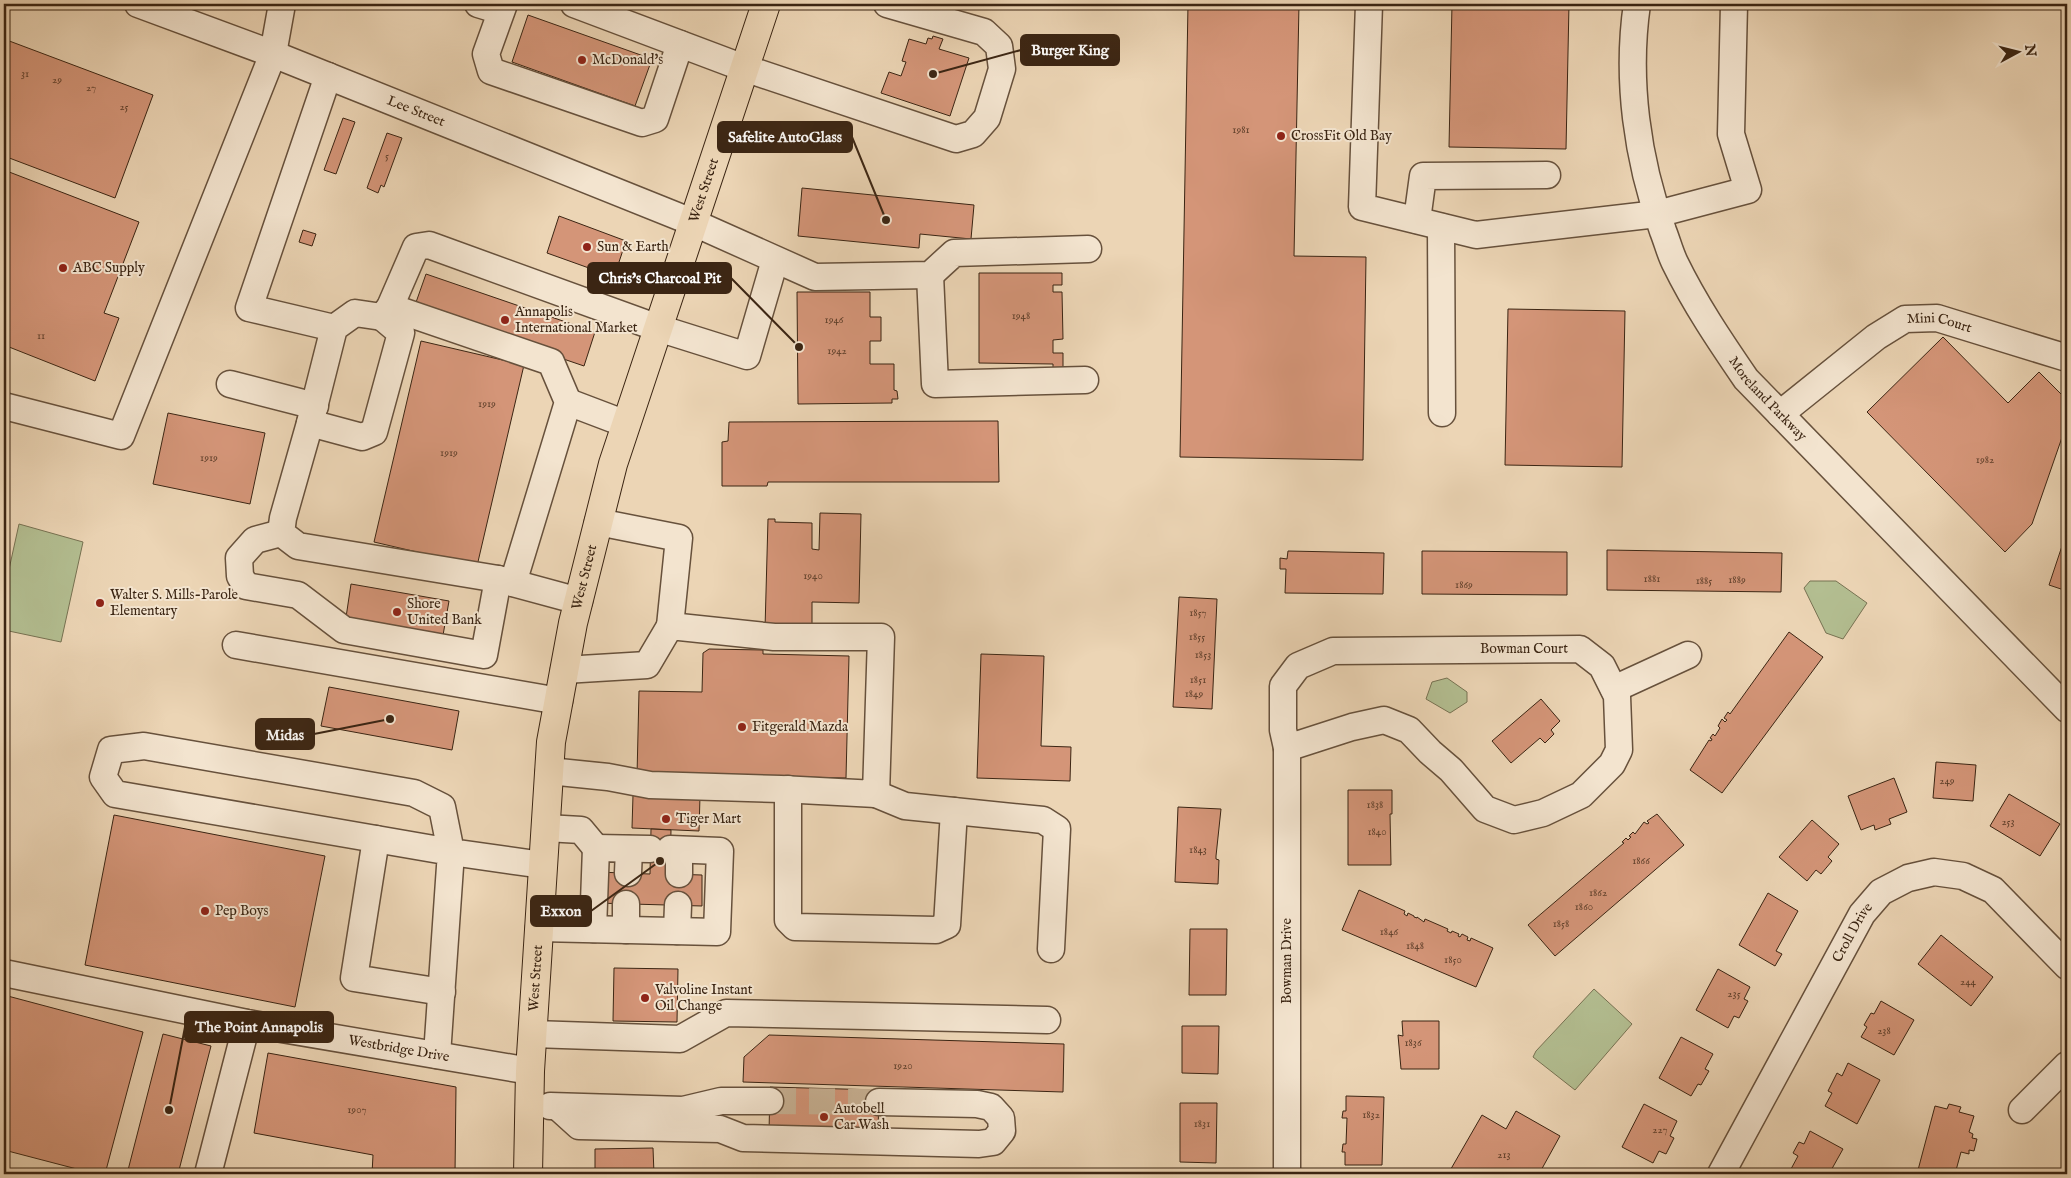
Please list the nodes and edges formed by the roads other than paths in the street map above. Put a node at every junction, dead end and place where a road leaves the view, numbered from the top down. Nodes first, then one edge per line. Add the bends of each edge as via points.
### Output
1 (138, 4) edge
2 (282, 4) edge
3 (574, 4) edge
4 (766, 4) edge
5 (887, 4) edge
6 (1369, 4) edge
7 (1637, 4) edge
8 (1734, 4) edge
9 (494, 6) edge
10 (680, 44) junction
11 (273, 54) junction
12 (744, 68) junction
13 (328, 76) junction
14 (1547, 175) dead end
15 (1657, 214) junction
16 (1416, 220) junction
17 (692, 222) junction
18 (1441, 227) junction
19 (1088, 249) dead end
20 (775, 260) junction
21 (930, 275) junction
22 (386, 312) junction
23 (334, 328) junction
24 (658, 328) junction
25 (2067, 358) edge
26 (1085, 380) dead end
27 (230, 384) dead end
28 (568, 402) junction
29 (4, 406) edge
30 (1442, 414) dead end
31 (1780, 414) junction
32 (312, 415) junction
33 (626, 424) junction
34 (598, 522) junction
35 (281, 533) junction
36 (506, 581) junction
37 (579, 601) junction
38 (670, 626) junction
39 (236, 645) dead end
40 (1688, 655) dead end
41 (564, 670) junction
42 (1614, 689) junction
43 (559, 701) junction
44 (2067, 709) edge
45 (1287, 748) junction
46 (549, 771) junction
47 (788, 789) junction
48 (876, 794) junction
49 (954, 811) junction
50 (546, 828) junction
51 (376, 839) junction
52 (596, 848) junction
53 (451, 852) junction
54 (543, 864) junction
55 (626, 904) dead end
56 (678, 905) dead end
57 (539, 928) junction
58 (593, 929) junction
59 (626, 930) junction
60 (677, 931) junction
61 (1051, 949) dead end
62 (2067, 966) edge
63 (4, 974) edge
64 (442, 992) junction
65 (1047, 1020) dead end
66 (247, 1023) junction
67 (533, 1034) junction
68 (437, 1055) junction
69 (2067, 1065) edge
70 (530, 1071) junction
71 (770, 1101) tunnel mouth
72 (879, 1102) tunnel mouth
73 (530, 1105) junction
74 (558, 1107) junction
75 (2022, 1110) dead end
76 (208, 1174) edge
77 (528, 1174) edge
78 (1286, 1174) edge
79 (1721, 1174) edge

1 - 11 street, Lee Street
2 - 11 street
3 - 10 street
4 - 12 main road, West Street
5 - 12 street via 984,32 999,46 1002,69 986,118 973,134 956,139
6 - 16 street via 1362,207
7 - 15 street, Moreland Parkway via 1633,28 1634,106 1650,196
8 - 15 street via 1731,134 1748,190
9 - 10 street via 486,54 491,71 642,122 655,119
10 - 12 street
11 - 13 street, Lee Street
11 - 29 street via 121,436
12 - 17 main road, West Street
13 - 17 street, Lee Street
13 - 23 street via 249,308
14 - 16 street via 1423,176
15 - 18 street via 1476,235
15 - 31 street, Moreland Parkway via 1674,261 1705,320 1746,379
16 - 18 street
17 - 20 street, Lee Street
17 - 24 main road, West Street
18 - 30 street
19 - 21 street via 954,253
20 - 21 street, Lee Street via 815,277
20 - 24 street via 747,356
21 - 26 street via 935,384
22 - 23 street via 355,313
22 - 24 street via 416,247 429,245
22 - 28 street via 551,362
22 - 32 street via 401,333 374,432 362,437
23 - 32 street
24 - 33 main road, West Street
25 - 31 street, Mini Court via 1937,318 1905,319 1876,337
27 - 32 street
28 - 33 street
28 - 36 street
31 - 44 street, Moreland Parkway
32 - 35 street
33 - 34 main road, West Street
34 - 37 main road, West Street
34 - 38 street via 679,538
35 - 36 street via 298,546
35 - 36 street via 255,540 239,558 240,576 246,586 298,594 344,630 484,654
36 - 37 street
37 - 41 main road, West Street
38 - 41 street via 647,665
38 - 48 street via 774,637 881,637
39 - 43 street
40 - 42 street
41 - 43 main road, West Street
42 - 45 street, Bowman Court via 1602,666 1580,648 1333,651 1298,666 1283,686 1283,730
42 - 45 street, Bowman Court via 1620,723 1619,750 1612,764 1581,795 1543,813 1514,820 1485,809 1451,770 1409,730 1384,720
43 - 46 main road, West Street
45 - 78 street, Bowman Drive
46 - 47 street via 650,785
46 - 50 main road, West Street
47 - 48 street
47 - 49 street via 788,920 795,927 936,930 947,924
48 - 49 street via 904,806
49 - 61 street via 1044,820 1057,829
50 - 52 street via 581,830
50 - 54 main road, West Street
51 - 53 street
51 - 53 street via 115,794 103,777 111,750 144,746 414,793 442,807
51 - 64 street via 354,978
52 - 58 street
52 - 60 street via 656,857 720,851 717,932
53 - 54 street
53 - 64 street
54 - 57 main road, West Street
55 - 59 street
56 - 60 street
57 - 58 street
57 - 67 main road, West Street
58 - 59 street
59 - 60 street
62 - 79 street, Croll Drive via 1992,890 1963,876 1934,872 1908,878 1881,892 1862,914
63 - 66 street, Westbridge Drive
64 - 68 street
65 - 67 street via 726,1013 680,1039
66 - 68 street, Westbridge Drive
66 - 76 street
67 - 70 main road, West Street
68 - 70 street, Westbridge Drive
69 - 75 street
70 - 73 main road, West Street
71 - 74 street via 721,1101 684,1110
72 - 74 street via 991,1107 1002,1118 1002,1131 993,1142 979,1144 743,1138 720,1129 579,1126
73 - 74 street
73 - 77 main road, West Street

